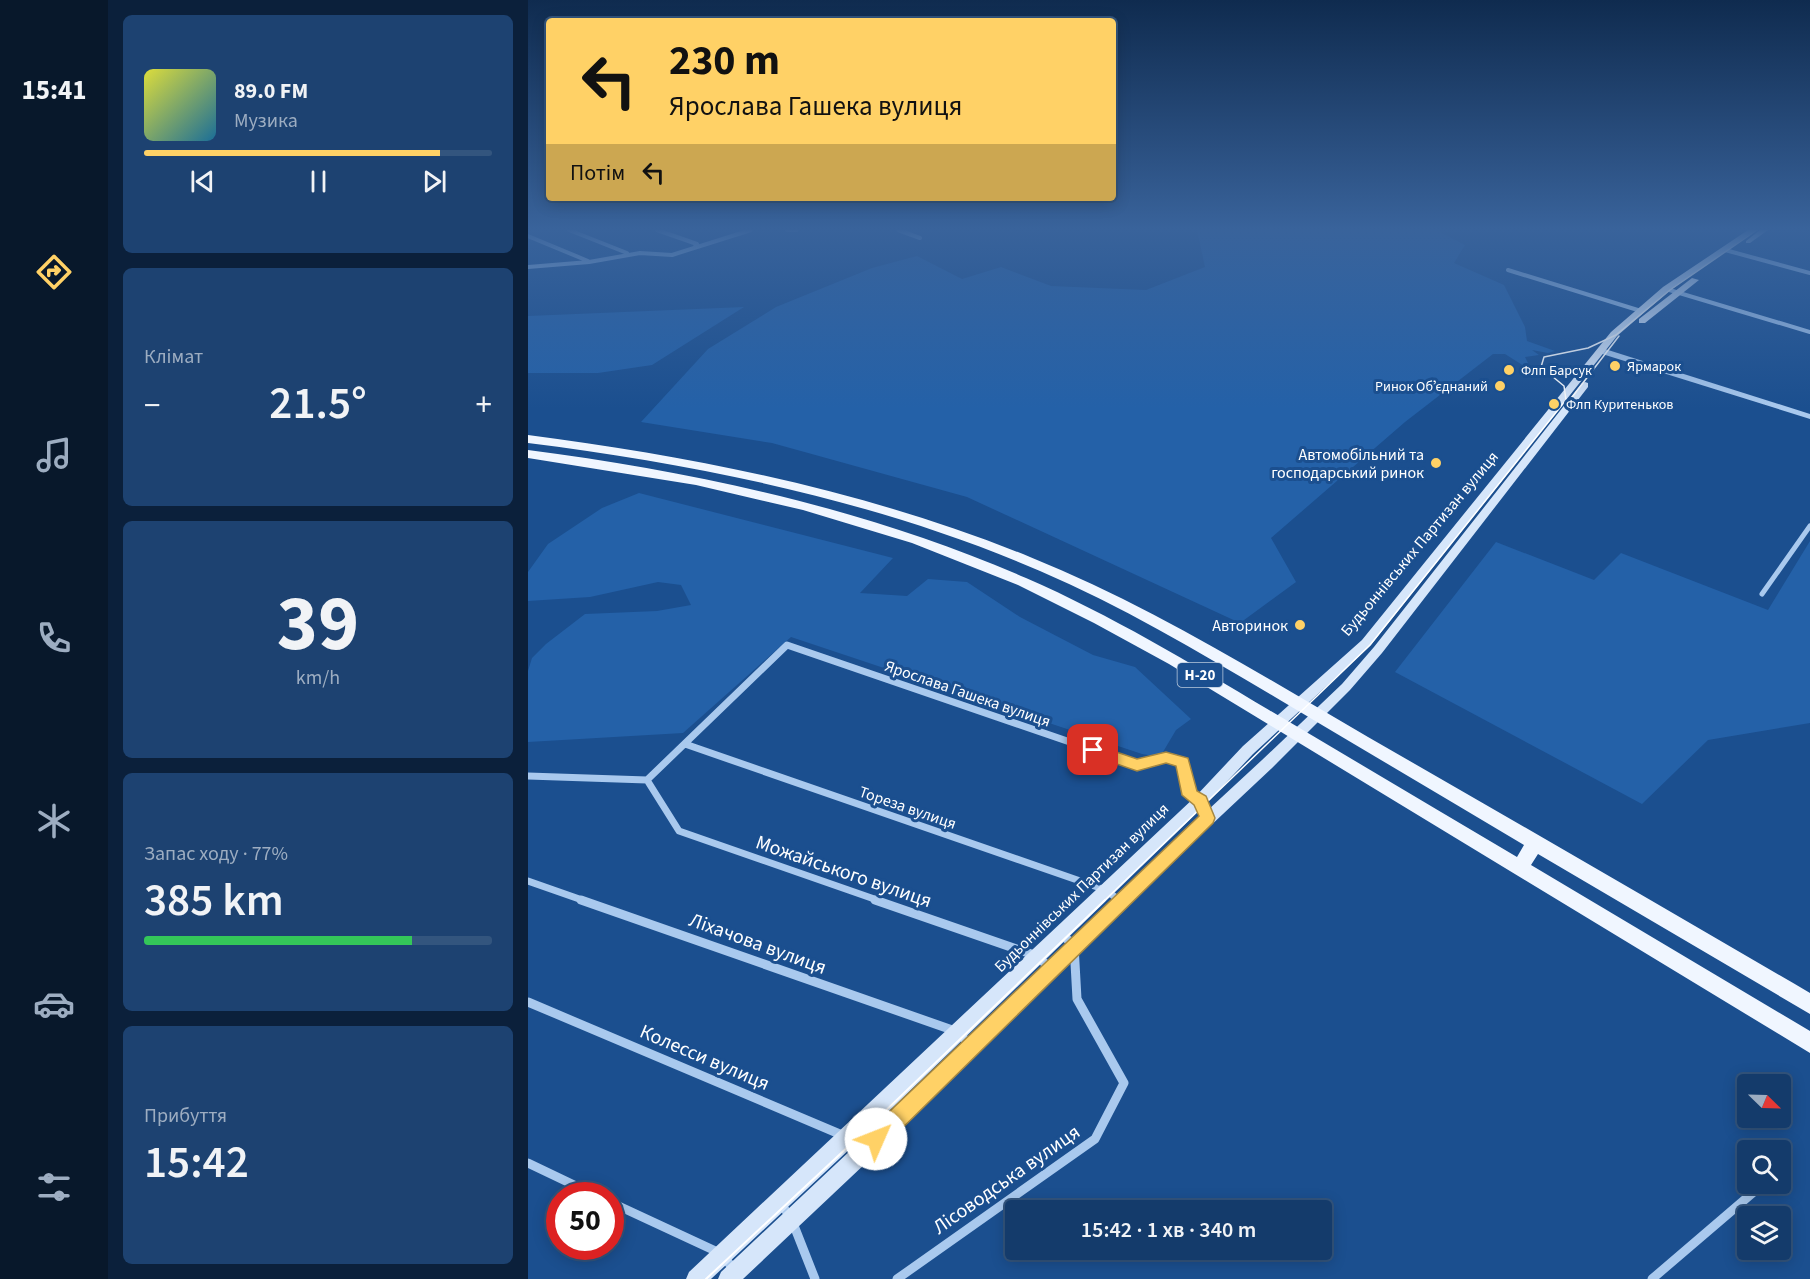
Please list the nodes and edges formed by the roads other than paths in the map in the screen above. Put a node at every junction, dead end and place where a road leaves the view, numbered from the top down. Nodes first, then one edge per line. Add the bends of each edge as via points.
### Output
1 (1572, 290) edge
2 (1665, 290) edge
3 (1669, 290) edge
4 (1680, 290) edge
5 (1677, 292) junction
6 (1641, 311) junction
7 (1810, 333) edge
8 (1606, 352) junction
9 (1810, 417) edge
10 (528, 440) edge
11 (528, 454) edge
12 (1810, 526) edge
13 (1762, 594) dead end
14 (685, 744) junction
15 (528, 776) edge
16 (647, 780) junction
17 (1200, 801) junction
18 (1207, 818) junction
19 (1536, 842) junction
20 (1520, 867) junction
21 (528, 880) edge
22 (1106, 890) junction
23 (1120, 901) junction
24 (1060, 934) junction
25 (1074, 945) junction
26 (1037, 956) junction
27 (1050, 968) junction
28 (528, 1002) edge
29 (1810, 1004) edge
30 (958, 1032) junction
31 (1810, 1043) edge
32 (971, 1046) junction
33 (854, 1146) junction
34 (528, 1163) edge
35 (568, 1182) edge
36 (1751, 1194) edge
37 (779, 1201) junction
38 (624, 1208) edge
39 (791, 1218) junction
40 (722, 1254) junction
41 (732, 1276) edge
42 (696, 1279) edge
43 (815, 1279) edge
44 (897, 1279) edge
45 (1652, 1279) edge

1 - 6 street
2 - 6 main road, Будьоннівських Партизан вулиця
3 - 5 street
4 - 5 main road, Будьоннівських Партизан вулиця
5 - 7 street
5 - 8 main road, Будьоннівських Партизан вулиця
6 - 8 main road, Будьоннівських Партизан вулиця via 1614,334
8 - 9 street
8 - 17 main road, Будьоннівських Партизан вулиця via 1366,643 1326,676
8 - 18 main road, Будьоннівських Партизан вулиця via 1378,650 1346,687
10 - 19 main road, Н-20 via 656,457 768,480 940,528 1047,569 1194,642
11 - 20 main road, Н-20 via 641,470 753,494 864,524 970,560 1100,619 1174,660
12 - 13 street
14 - 16 street
14 - 17 street, Ярослава Гашека вулиця via 787,645 1137,765 1166,758 1183,762 1190,795
14 - 22 street, Тореза вулиця
15 - 16 street
16 - 26 street, Можайського вулиця via 679,831
17 - 18 street, Ярослава Гашека вулиця
17 - 22 main road, Будьоннівських Партизан вулиця
18 - 23 main road, Будьоннівських Партизан вулиця
19 - 20 main road
19 - 29 main road, Н-20
20 - 31 main road, Н-20
21 - 30 street, Ліхачова вулиця
22 - 23 street, Тореза вулиця
22 - 24 main road, Будьоннівських Партизан вулиця
23 - 25 main road, Будьоннівських Партизан вулиця
24 - 25 street
24 - 26 main road, Будьоннівських Партизан вулиця
25 - 27 main road, Будьоннівських Партизан вулиця
25 - 44 street, Лісоводська вулиця via 1077,999 1124,1083 1095,1139
26 - 27 street, Можайського вулиця
26 - 30 main road, Будьоннівських Партизан вулиця
27 - 32 main road, Будьоннівських Партизан вулиця
28 - 33 street, Колесси вулиця
30 - 32 street, Ліхачова вулиця
30 - 33 main road, Будьоннівських Партизан вулиця
32 - 33 main road, Будьоннівських Партизан вулиця
33 - 37 main road, Будьоннівських Партизан вулиця
33 - 39 main road, Будьоннівських Партизан вулиця
34 - 35 street
36 - 45 street
37 - 39 street
37 - 40 main road, Будьоннівських Партизан вулиця
38 - 40 street
39 - 41 main road, Будьоннівських Партизан вулиця
39 - 43 street
40 - 41 street
40 - 42 main road, Будьоннівських Партизан вулиця

